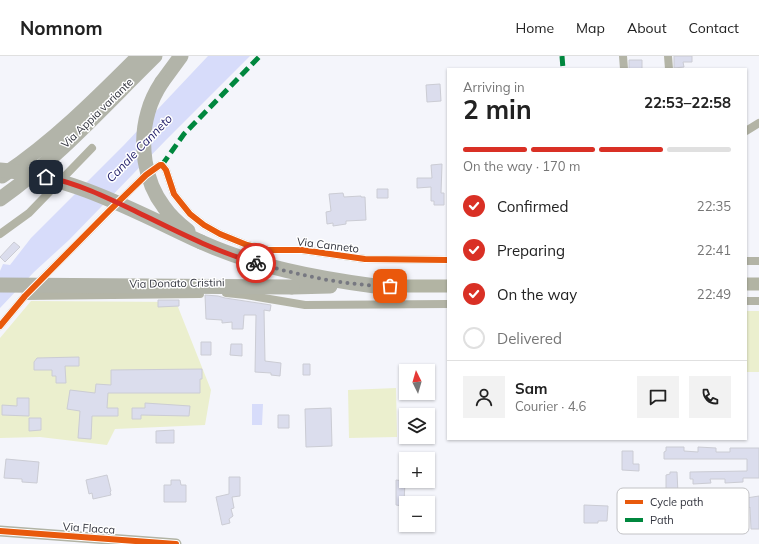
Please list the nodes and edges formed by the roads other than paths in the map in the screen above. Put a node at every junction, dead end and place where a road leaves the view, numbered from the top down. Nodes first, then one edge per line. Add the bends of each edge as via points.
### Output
1 (139, 56) edge
2 (155, 56) edge
3 (181, 56) edge
4 (623, 56) edge
5 (668, 56) edge
6 (624, 68) edge
7 (669, 68) edge
8 (759, 123) edge
9 (747, 130) edge
10 (92, 148) dead end
11 (0, 170) edge
12 (0, 177) edge
13 (0, 199) edge
14 (0, 234) edge
15 (200, 242) junction
16 (447, 260) edge
17 (747, 261) edge
18 (759, 262) edge
19 (292, 280) junction
20 (747, 284) edge
21 (759, 284) edge
22 (0, 285) edge
23 (376, 286) joint
24 (447, 286) edge
25 (25, 296) junction
26 (747, 301) edge
27 (759, 301) edge
28 (447, 304) edge
29 (0, 326) edge
30 (0, 531) edge
31 (176, 544) edge

1 - 12 highway, Via Appia variante via 110,86 49,140
2 - 13 highway, Via Appia variante via 26,180
3 - 15 highway, bridge via 162,82 151,104 146,118 144,148 148,173 162,206
4 - 6 street
5 - 7 street
8 - 9 street
10 - 14 street via 29,213
11 - 15 highway, bridge via 39,175 78,186
15 - 19 highway
16 - 25 street, Via Canneto via 365,259 302,250 268,250 247,245 212,230 190,214 174,194 166,170 160,165 137,184
17 - 18 street
19 - 22 highway, bridge
19 - 23 highway
20 - 21 main road
23 - 24 main road
25 - 28 street, Via Donato Cristini via 224,293 305,305
25 - 29 street, Via Canneto
26 - 27 street
30 - 31 main road, Via Flacca

